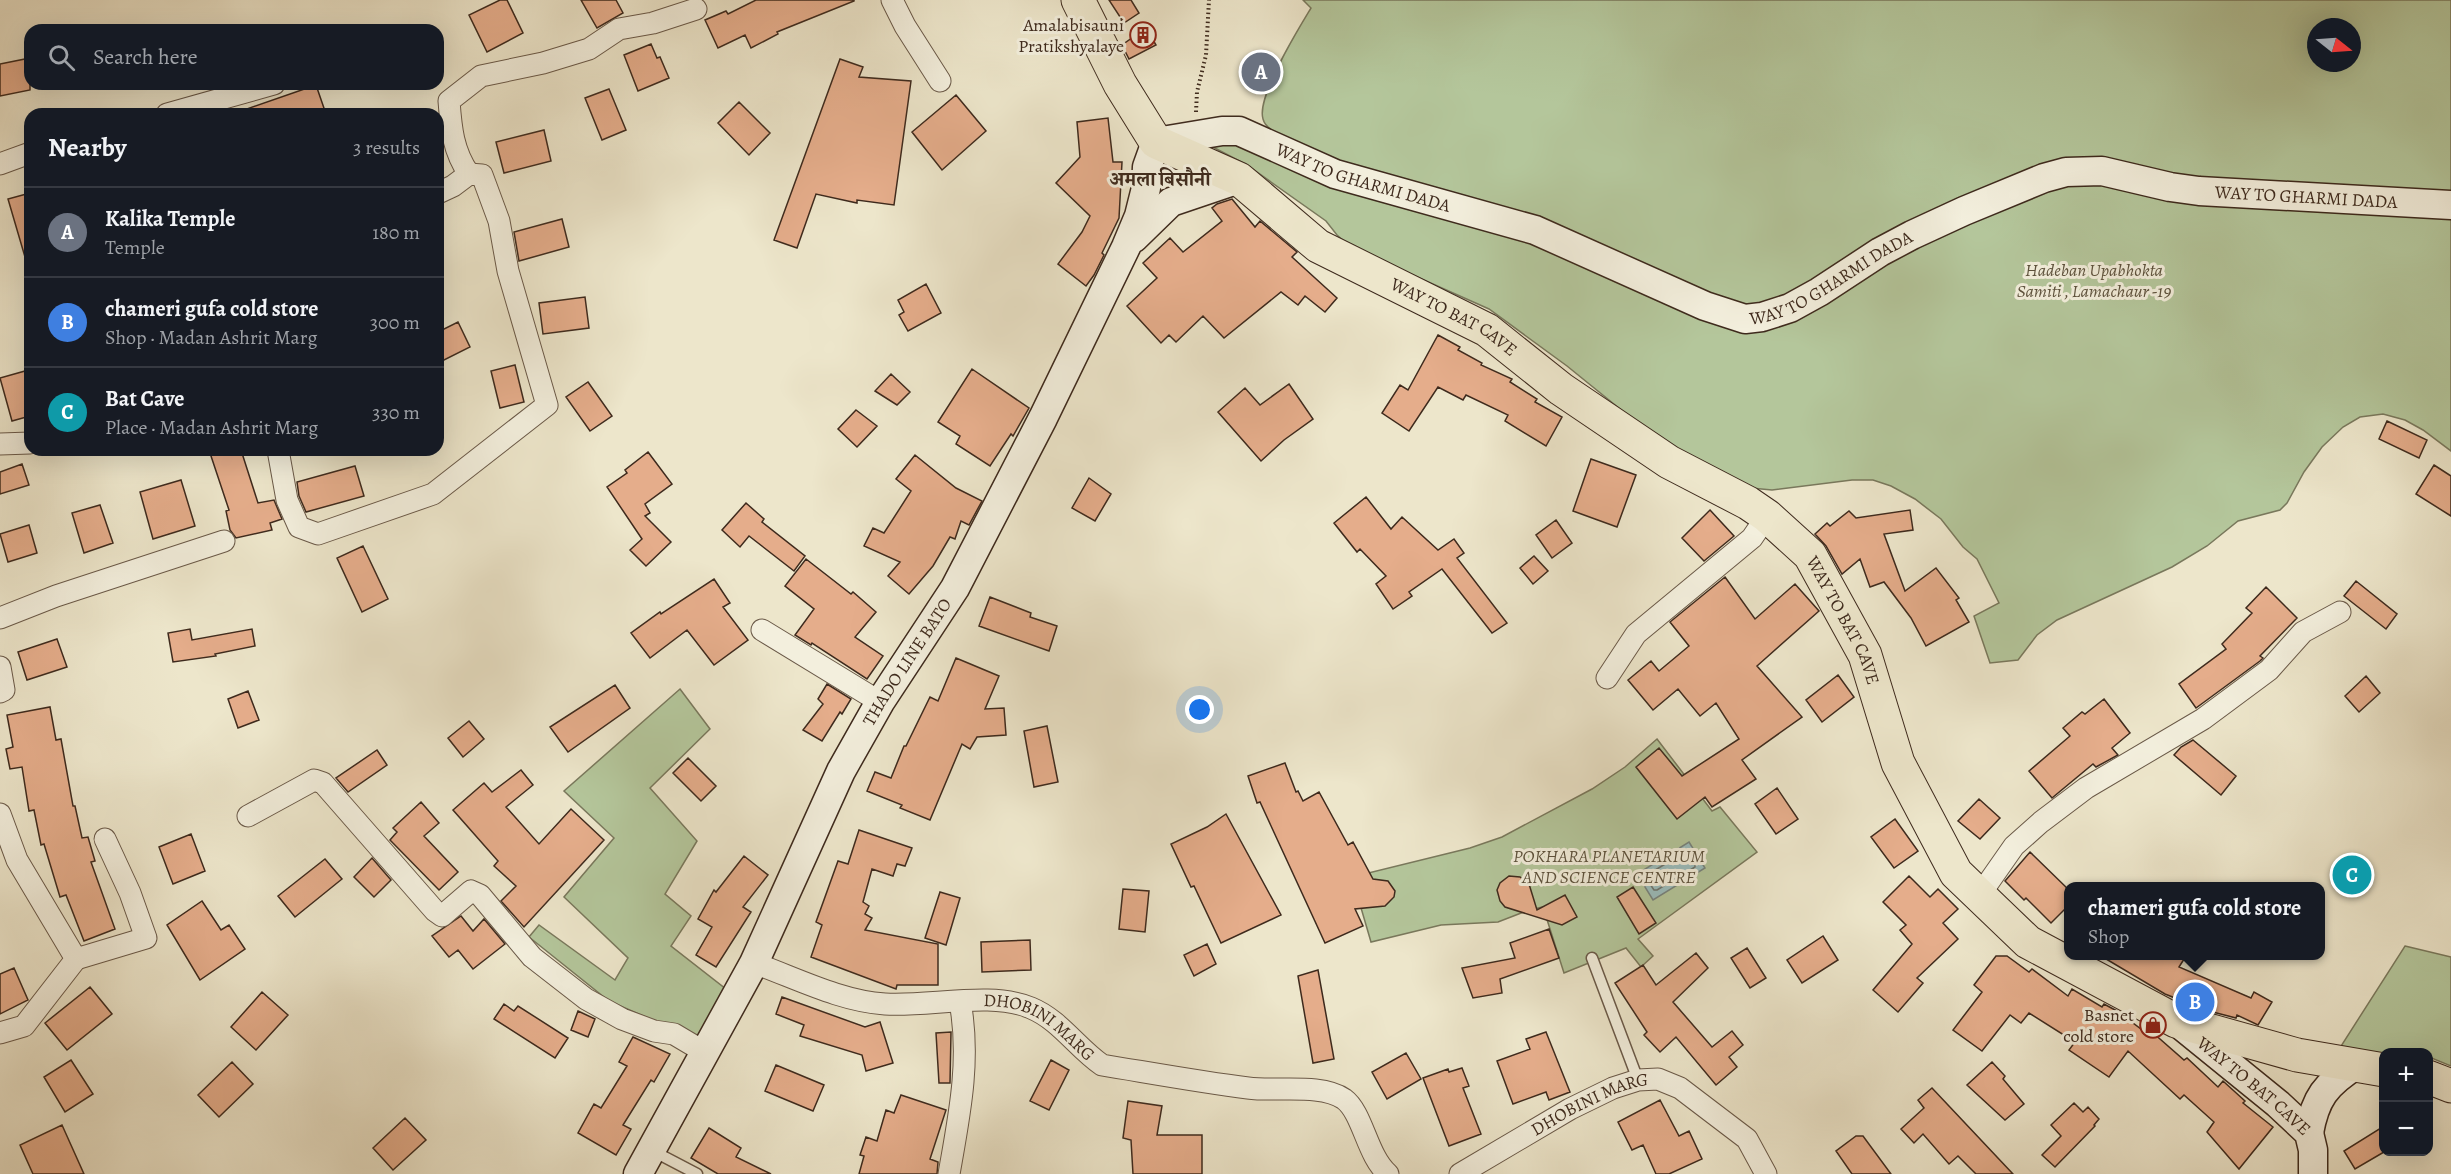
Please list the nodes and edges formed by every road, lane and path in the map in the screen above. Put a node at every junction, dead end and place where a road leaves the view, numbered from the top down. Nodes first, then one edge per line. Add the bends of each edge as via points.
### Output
1 (892, 0) edge
2 (1078, 0) edge
3 (1209, 0) edge
4 (696, 9) dead end
5 (940, 81) dead end
6 (253, 90) edge
7 (188, 108) edge
8 (1194, 136) junction
9 (1156, 142) junction
10 (24, 155) edge
11 (0, 163) edge
12 (469, 174) junction
13 (1239, 179) junction
14 (444, 190) edge
15 (2451, 205) edge
16 (1126, 247) junction
17 (24, 443) edge
18 (0, 444) edge
19 (279, 456) edge
20 (1767, 516) junction
21 (224, 541) dead end
22 (2340, 612) dead end
23 (0, 618) edge
24 (762, 630) dead end
25 (0, 667) edge
26 (1607, 678) dead end
27 (0, 692) edge
28 (880, 702) junction
29 (0, 814) edge
30 (248, 816) dead end
31 (105, 839) dead end
32 (1979, 896) junction
33 (1592, 958) dead end
34 (76, 959) junction
35 (754, 963) junction
36 (960, 1002) junction
37 (2176, 1022) junction
38 (0, 1033) edge
39 (706, 1053) junction
40 (2370, 1067) edge
41 (2433, 1079) edge
42 (1638, 1080) junction
43 (2451, 1086) edge
44 (2309, 1133) junction
45 (645, 1162) edge
46 (698, 1174) edge
47 (949, 1174) edge
48 (1388, 1174) edge
49 (1461, 1174) edge
50 (1766, 1174) edge
51 (2313, 1174) edge

1 - 5 street
2 - 9 main road via 1120,84
3 - 8 path via 1206,55 1197,92
4 - 12 street via 619,29 589,49 481,76 466,86 449,101 451,130 460,161
6 - 7 street
8 - 9 main road, WAY TO GHARMI DADA
8 - 15 main road, WAY TO GHARMI DADA via 1239,131 1335,174 1535,230 1705,306 1746,319 1790,308 1912,235 2018,188 2066,172 2102,171 2199,191
9 - 13 main road, WAY TO BAT CAVE
9 - 16 main road, THADO LINE BATO via 1139,216
10 - 11 street
12 - 14 street
12 - 19 street via 482,175 499,221 508,271 547,405 432,494 318,534 299,527 287,500
13 - 16 main road via 1171,202
13 - 20 main road, WAY TO BAT CAVE via 1318,246 1488,330 1561,388 1669,462
16 - 28 main road, THADO LINE BATO via 955,588
17 - 18 street
20 - 26 street via 1752,538 1636,634
20 - 32 main road, WAY TO BAT CAVE via 1810,555 1865,655 1898,763 1956,873
21 - 23 street
22 - 32 street via 2303,632 2269,670 2203,719 2086,788 2040,822 2013,846
24 - 28 street
25 - 27 street via 5,686
28 - 35 main road, THADO LINE BATO via 842,771
29 - 34 street via 17,860
30 - 39 street via 314,780 323,783 442,916 471,891 480,895 532,957 586,999 622,1019 674,1034
31 - 34 street via 146,938
32 - 37 main road, WAY TO BAT CAVE via 2028,942
33 - 42 lane
34 - 38 street via 24,1026
35 - 36 street, DHOBINI MARG via 851,999 885,1004
35 - 39 main road, THADO LINE BATO
36 - 47 street via 965,1028 964,1080
36 - 48 street, DHOBINI MARG via 1013,1001 1030,1008 1049,1017 1102,1065 1251,1089 1323,1091 1345,1100
37 - 40 main road via 2297,1055
37 - 44 main road, WAY TO BAT CAVE
39 - 45 main road, THADO LINE BATO
40 - 44 main road via 2335,1079 2312,1114
41 - 43 main road
42 - 49 street, DHOBINI MARG via 1570,1109
42 - 50 street, DHOBINI MARG via 1658,1079 1680,1088 1747,1139
44 - 51 main road, WAY TO BAT CAVE
45 - 46 lane

